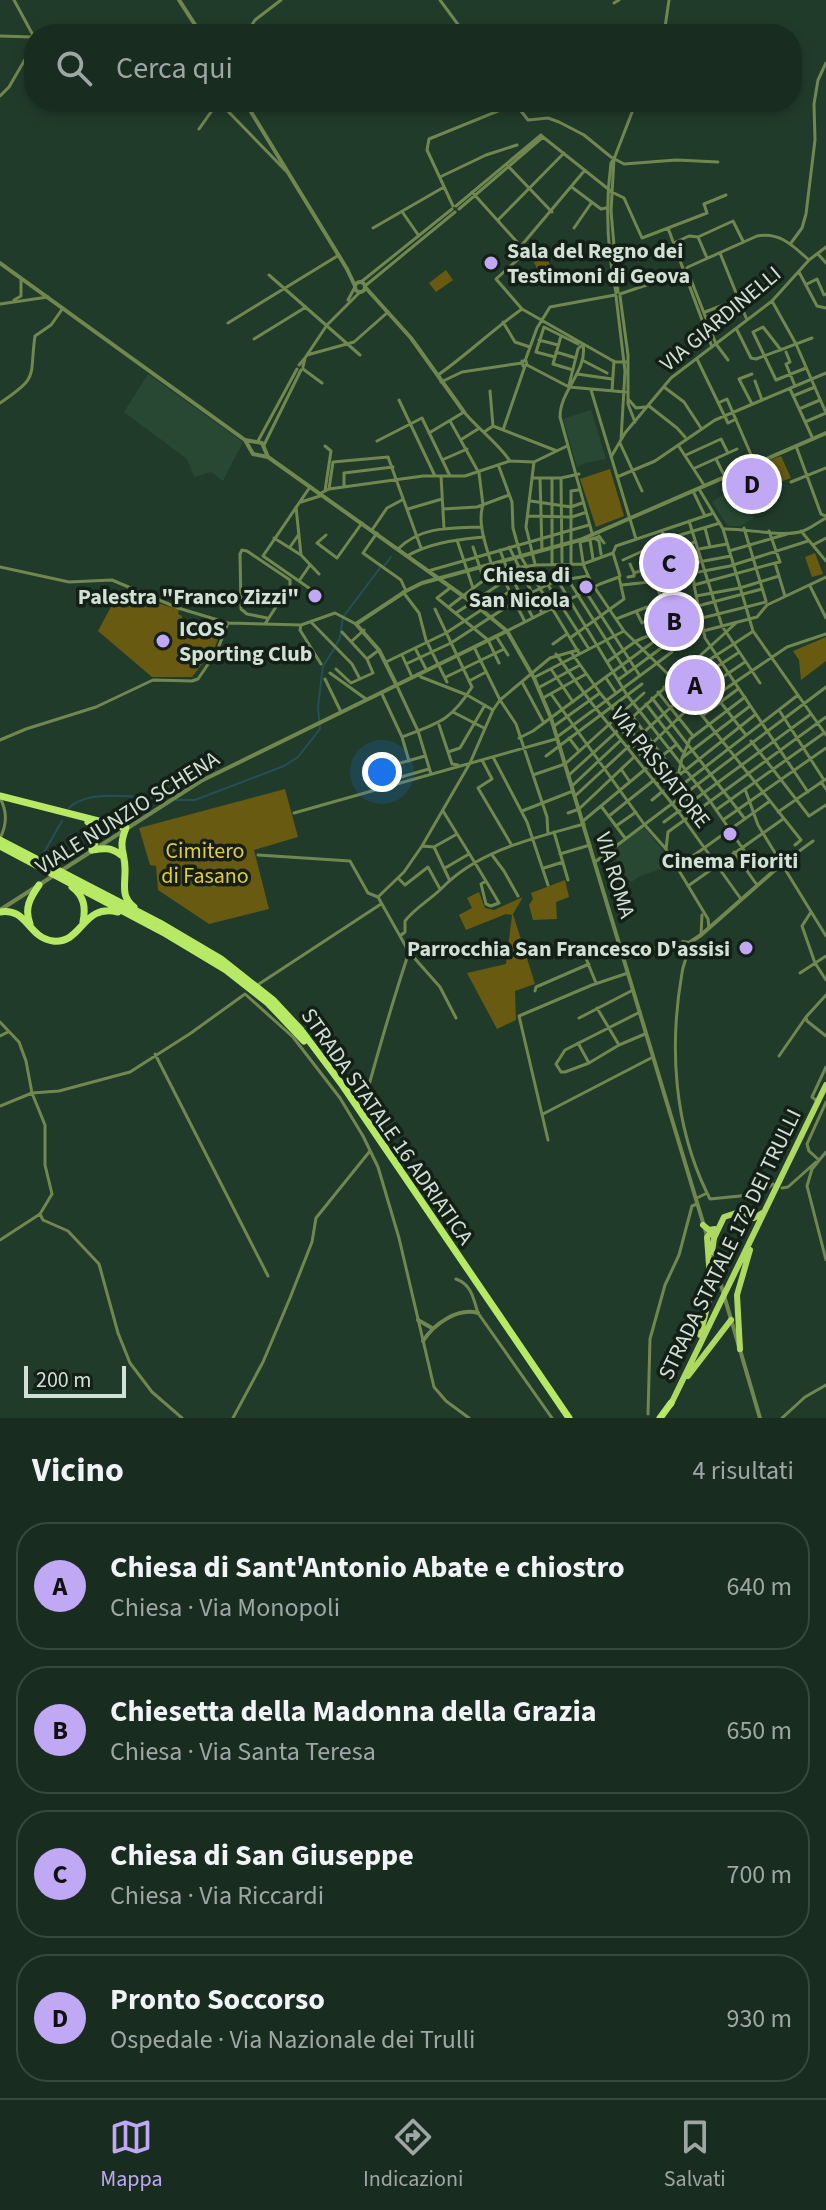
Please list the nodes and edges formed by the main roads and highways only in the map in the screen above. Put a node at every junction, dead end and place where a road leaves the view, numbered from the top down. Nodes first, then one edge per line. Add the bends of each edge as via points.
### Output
1 (1, 798) edge
2 (82, 819) junction
3 (0, 842) edge
4 (12, 849) junction
5 (121, 855) junction
6 (68, 880) junction
7 (123, 883) junction
8 (39, 885) road end
9 (87, 885) junction
10 (1, 909) edge
11 (160, 923) junction
12 (83, 924) junction
13 (149, 925) junction
14 (32, 930) junction
15 (826, 1085) edge
16 (822, 1102) edge
17 (766, 1209) junction
18 (749, 1218) junction
19 (760, 1223) junction
20 (703, 1225) road end
21 (716, 1229) junction
22 (750, 1243) junction
23 (712, 1253) road end
24 (731, 1320) road end
25 (721, 1336) junction
26 (690, 1365) junction
27 (679, 1388) junction
28 (671, 1403) joint
29 (569, 1418) edge
30 (662, 1418) edge

1 - 2 highway
2 - 5 highway via 96,833 92,850 105,847
2 - 5 highway via 126,828
3 - 4 highway, STRADA STATALE 16 ADRIATICA
4 - 6 highway, STRADA STATALE 16 ADRIATICA
4 - 6 highway, STRADA STATALE 16 ADRIATICA
5 - 7 highway
6 - 9 highway, STRADA STATALE 16 ADRIATICA
6 - 12 highway via 83,900
6 - 13 highway, STRADA STATALE 16 ADRIATICA
7 - 9 highway via 114,893
7 - 11 highway via 129,903
8 - 14 highway via 27,908
9 - 11 highway, STRADA STATALE 16 ADRIATICA
10 - 14 highway via 22,916
11 - 29 highway, STRADA STATALE 16 ADRIATICA via 250,981 301,1030
12 - 13 highway via 108,909
12 - 14 highway via 62,941
13 - 29 highway, STRADA STATALE 16 ADRIATICA via 241,980 305,1043
15 - 16 main road, STRADA STATALE 172 DEI TRULLI
16 - 17 main road, STRADA STATALE 172 DEI TRULLI
17 - 18 main road
17 - 19 main road, STRADA STATALE 172 DEI TRULLI
18 - 21 main road via 730,1214
18 - 22 main road
19 - 22 main road, STRADA STATALE 172 DEI TRULLI
19 - 25 main road via 737,1295 740,1349 733,1338
20 - 21 main road
21 - 23 main road
21 - 26 main road via 707,1237 711,1292
22 - 26 main road, STRADA STATALE 172 DEI TRULLI
24 - 25 main road
25 - 27 main road
26 - 27 main road, STRADA STATALE 172 DEI TRULLI
27 - 28 main road, STRADA STATALE 172 DEI TRULLI
28 - 30 highway

